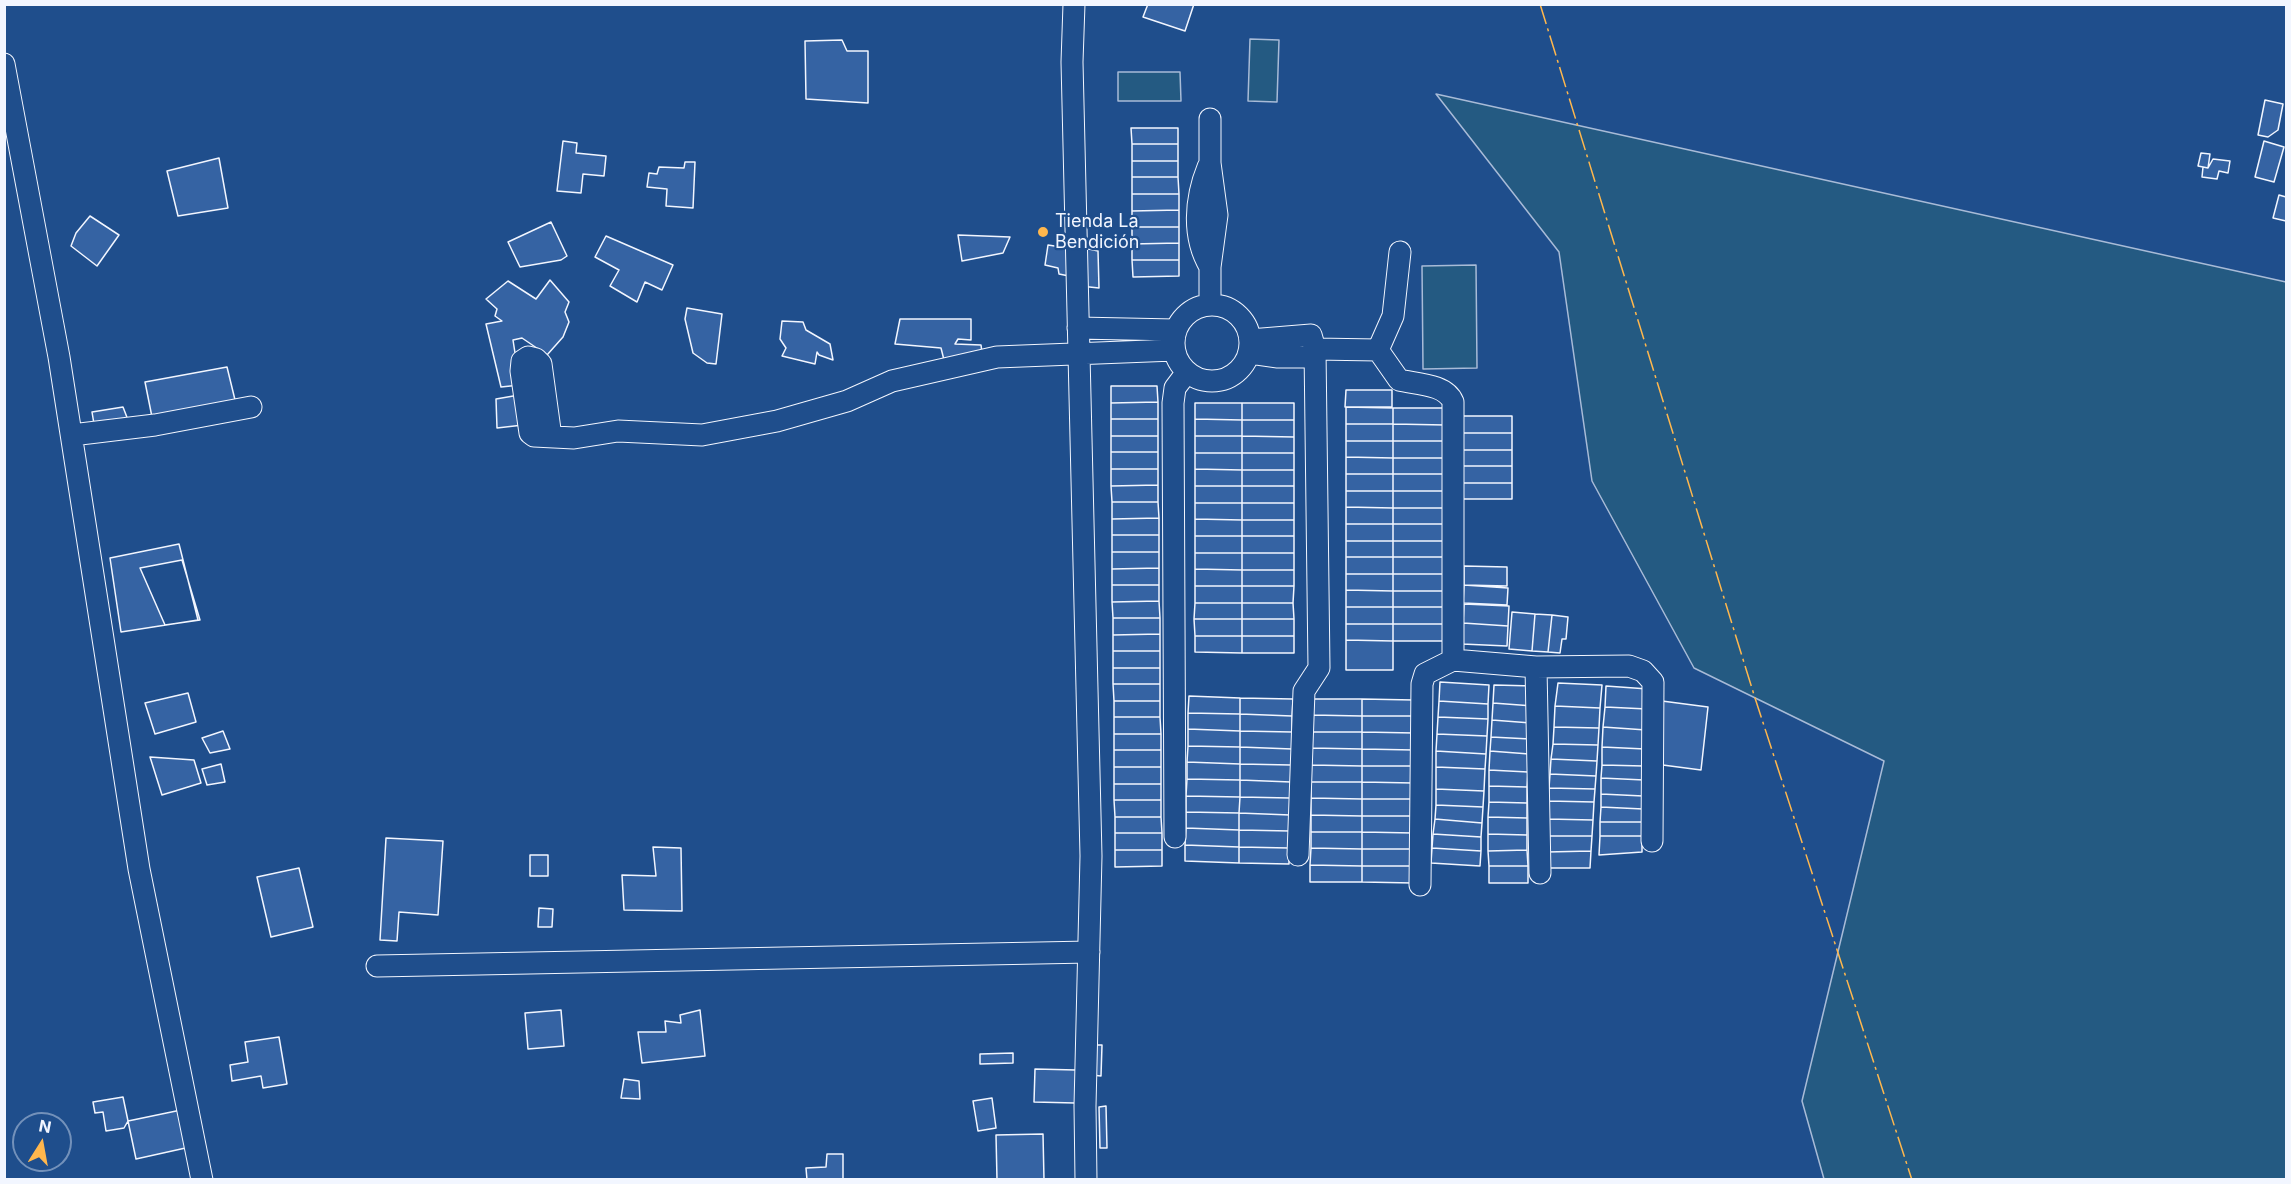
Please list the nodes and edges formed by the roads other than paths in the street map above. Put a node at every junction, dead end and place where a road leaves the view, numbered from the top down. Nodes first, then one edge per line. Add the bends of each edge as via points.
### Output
1 (1074, 4) edge
2 (4, 64) edge
3 (1210, 119) dead end
4 (1400, 252) dead end
5 (1210, 305) junction
6 (1078, 328) junction
7 (1174, 340) junction
8 (1250, 346) junction
9 (1315, 349) junction
10 (1378, 350) junction
11 (1079, 352) junction
12 (1187, 372) junction
13 (251, 407) dead end
14 (72, 435) junction
15 (551, 437) dead end
16 (1453, 660) junction
17 (1536, 667) junction
18 (1175, 837) dead end
19 (1652, 841) dead end
20 (1298, 855) dead end
21 (1540, 873) dead end
22 (1420, 885) dead end
23 (1089, 951) junction
24 (377, 966) dead end
25 (202, 1179) edge
26 (1086, 1179) edge

1 - 6 street
2 - 14 street
3 - 5 street via 1210,162 1201,184 1197,227 1200,250 1210,267
4 - 10 street via 1394,316
5 - 7 street via 1185,315
5 - 8 street via 1232,310 1241,318 1248,328
6 - 7 street
6 - 11 street
7 - 11 street
7 - 12 street
8 - 9 street via 1278,357 1311,357
8 - 12 street via 1244,364 1224,380 1198,379
9 - 10 street
9 - 20 street via 1319,668 1304,691
10 - 16 street via 1399,380 1444,390 1453,402
11 - 15 street via 997,357 892,381 847,400 777,421 702,435 618,431 574,438
11 - 23 street via 1091,856
12 - 18 street via 1175,388 1173,403
13 - 14 street
14 - 25 street via 139,869
16 - 17 street
16 - 22 street via 1425,674 1422,684
17 - 19 street via 1629,666 1643,671 1653,682
17 - 21 street
23 - 24 street
23 - 26 street

